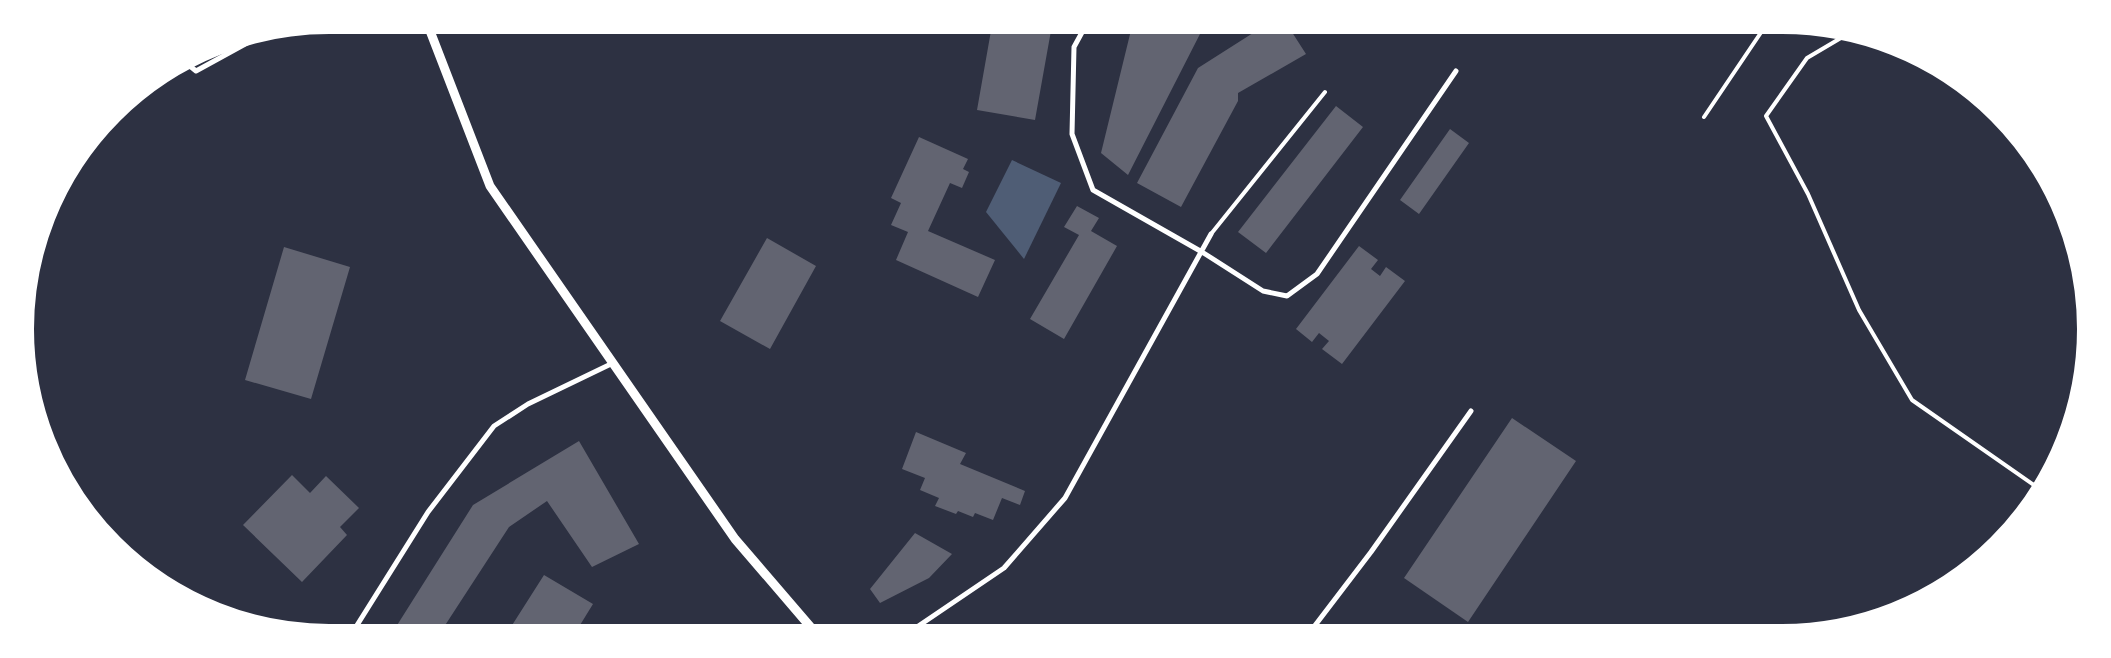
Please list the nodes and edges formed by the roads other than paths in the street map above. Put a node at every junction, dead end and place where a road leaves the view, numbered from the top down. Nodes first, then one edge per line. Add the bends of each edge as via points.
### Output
1 (430, 31) edge
2 (1083, 31) edge
3 (1762, 31) edge
4 (1842, 37) edge
5 (249, 42) edge
6 (190, 66) edge
7 (1456, 71) dead end
8 (1325, 92) dead end
9 (1704, 117) dead end
10 (1211, 234) joint
11 (1202, 252) junction
12 (613, 363) junction
13 (1471, 410) dead end
14 (2035, 486) edge
15 (356, 627) edge
16 (811, 627) edge
17 (917, 627) edge
18 (1314, 627) edge

1 - 12 street via 490,186
2 - 11 street via 1074,47 1072,134 1093,190
3 - 9 lane
4 - 14 lane via 1807,58 1766,116 1808,194 1859,310 1912,400
5 - 6 street via 196,71
7 - 11 street via 1317,274 1287,296 1263,290
8 - 10 lane
10 - 11 street
11 - 17 street via 1065,498 1004,568
12 - 15 street via 528,404 494,426 428,512
12 - 16 street via 735,539
13 - 18 street

